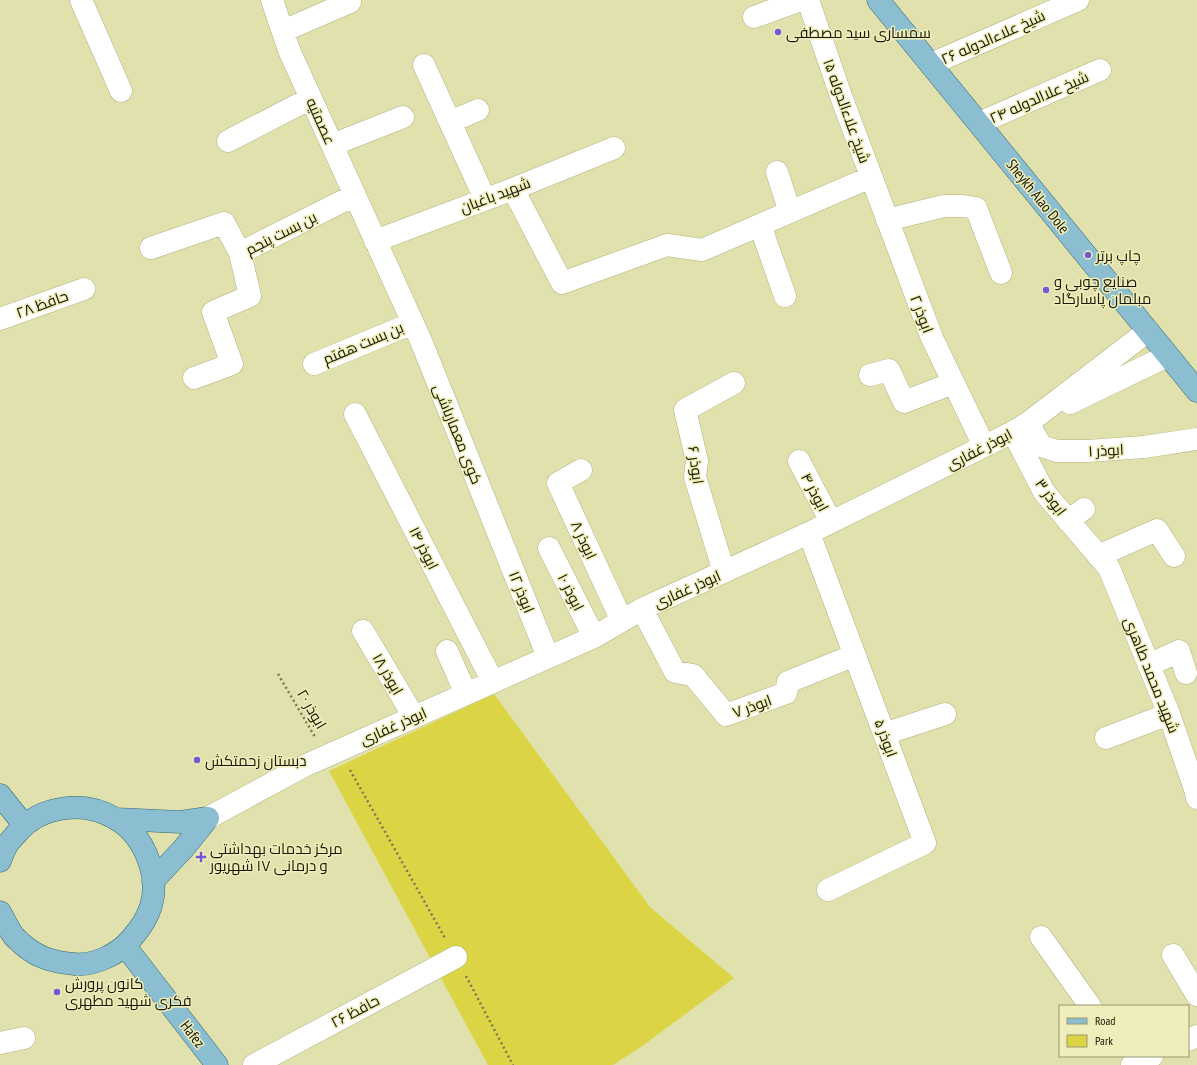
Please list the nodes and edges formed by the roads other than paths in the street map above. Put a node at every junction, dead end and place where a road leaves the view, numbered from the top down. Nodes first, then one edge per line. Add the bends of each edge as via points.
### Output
1 (81, 0) edge
2 (272, 0) edge
3 (801, 0) edge
4 (808, 0) edge
5 (878, 0) edge
6 (1078, 0) edge
7 (350, 2) dead end
8 (754, 17) dead end
9 (283, 31) junction
10 (931, 64) junction
11 (424, 65) dead end
12 (1100, 70) dead end
13 (121, 91) dead end
14 (311, 98) junction
15 (478, 110) dead end
16 (403, 117) dead end
17 (450, 122) junction
18 (979, 123) junction
19 (228, 141) dead end
20 (332, 145) junction
21 (614, 148) dead end
22 (777, 172) dead end
23 (871, 177) junction
24 (513, 189) junction
25 (355, 195) junction
26 (485, 199) junction
27 (790, 212) junction
28 (887, 220) junction
29 (760, 225) junction
30 (375, 241) junction
31 (151, 248) dead end
32 (240, 253) junction
33 (1001, 273) dead end
34 (84, 289) dead end
35 (785, 296) dead end
36 (0, 319) edge
37 (1148, 331) junction
38 (417, 332) junction
39 (1167, 356) junction
40 (314, 364) dead end
41 (870, 375) dead end
42 (194, 378) dead end
43 (953, 383) junction
44 (734, 384) dead end
45 (1197, 391) edge
46 (355, 414) dead end
47 (1020, 427) junction
48 (1197, 439) edge
49 (984, 446) junction
50 (799, 461) dead end
51 (581, 470) dead end
52 (831, 522) junction
53 (496, 528) joint
54 (809, 533) junction
55 (549, 548) dead end
56 (1098, 556) junction
57 (1174, 556) dead end
58 (724, 572) junction
59 (642, 609) junction
60 (622, 621) junction
61 (363, 631) dead end
62 (594, 636) junction
63 (446, 651) dead end
64 (855, 655) junction
65 (548, 657) junction
66 (1149, 665) junction
67 (1186, 673) dead end
68 (493, 682) junction
69 (466, 694) junction
70 (945, 714) dead end
71 (1169, 714) junction
72 (414, 717) junction
73 (884, 734) junction
74 (1106, 738) dead end
75 (1195, 784) edge
76 (0, 795) edge
77 (208, 818) junction
78 (117, 819) junction
79 (24, 825) junction
80 (0, 861) edge
81 (153, 881) junction
82 (828, 890) dead end
83 (0, 912) edge
84 (1040, 937) dead end
85 (125, 946) junction
86 (1173, 955) dead end
87 (456, 957) road end
88 (1197, 995) edge
89 (1089, 1005) edge
90 (24, 1038) dead end
91 (0, 1043) edge
92 (1126, 1057) edge
93 (1150, 1057) edge
94 (217, 1065) edge
95 (254, 1065) edge
96 (1132, 1065) edge

1 - 13 street
2 - 9 street, عصمتیه
3 - 8 street
4 - 23 street, شیخ علاءالدوله ۱۵
5 - 10 main road, Sheykh Alao Dole
6 - 10 street, شیخ علاءالدوله ۲۶
7 - 9 street
9 - 14 street, عصمتیه
10 - 18 main road, Sheykh Alao Dole
11 - 17 street
12 - 18 street, شیخ علاالدوله ۲۴
14 - 19 street
14 - 20 street, عصمتیه
15 - 17 street
16 - 20 street
17 - 26 street
18 - 37 main road, Sheykh Alao Dole
20 - 25 street, عصمتیه
21 - 24 street, شهید باغبان
22 - 27 street
23 - 27 street
23 - 28 street, ابوذر ۲
24 - 26 street, شهید باغبان
24 - 29 street via 562,283 667,245 702,250
25 - 30 street, عصمتیه
25 - 32 street, بن بست پنجم
26 - 30 street, شهید باغبان
27 - 29 street
28 - 33 street via 944,206 976,208
28 - 43 street, ابوذر ۲ via 932,338
29 - 35 street
30 - 38 street, کوی معمارباشی
31 - 32 street via 224,223
32 - 42 street, بن بست پنجم via 250,296 213,312 232,364
34 - 36 street, حافظ ۲۸
37 - 39 main road, Sheykh Alao Dole
37 - 47 street, ابوذر غفاری
38 - 40 street, بن بست هفتم
38 - 53 street, کوی معمارباشی
39 - 45 main road, Sheykh Alao Dole
39 - 47 street
41 - 43 street via 889,370 904,402
43 - 49 street, ابوذر ۲
44 - 58 street, ابوذر ۶ via 685,410 697,461 695,477
46 - 68 street, ابوذر ۱۴
47 - 48 street, ابوذر ۱ via 1041,446 1057,451 1144,447
47 - 49 street, ابوذر غفاری
47 - 56 street, ابوذر ۳ via 1044,492 1076,515
49 - 52 street, ابوذر غفاری
50 - 52 street, ابوذر ۴
51 - 60 street, ابوذر ۸ via 558,483
52 - 54 street, ابوذر غفاری
53 - 65 street, ابوذر ۱۲
54 - 58 street, ابوذر غفاری
54 - 64 street, ابوذر ۵
55 - 62 street, ابوذر ۱۰
56 - 57 street via 1157,530
56 - 66 street, شهید محمد طاهری via 1109,568
58 - 59 street, ابوذر غفاری
59 - 60 street, ابوذر غفاری
59 - 64 street, ابوذر ۷ via 675,672 693,675 726,715 786,693 788,682
60 - 62 street, ابوذر غفاری
61 - 72 street, ابوذر ۱۸
62 - 65 street, ابوذر غفاری
63 - 69 street
64 - 73 street, ابوذر ۵
65 - 68 street, ابوذر غفاری
66 - 67 street via 1179,652
66 - 71 street, شهید محمد طاهری
68 - 69 street, ابوذر غفاری
69 - 72 street, ابوذر غفاری
70 - 73 street
71 - 74 street
71 - 75 street, شهید محمد طاهری
72 - 77 street, ابوذر غفاری via 304,766
73 - 82 street, ابوذر ۵ via 925,843
76 - 79 main road
77 - 78 main road via 180,822
77 - 81 main road via 184,849
78 - 79 main road via 94,809 69,807 45,813
78 - 81 main road via 135,836 148,857
79 - 80 main road via 8,844
81 - 85 main road via 149,911 141,928
83 - 85 main road via 13,936 32,952 55,962 80,964 104,959
84 - 89 street
85 - 94 main road, Hafez
86 - 88 street
87 - 95 street, حافظ ۲۶
90 - 91 street
92 - 96 street
93 - 96 street

